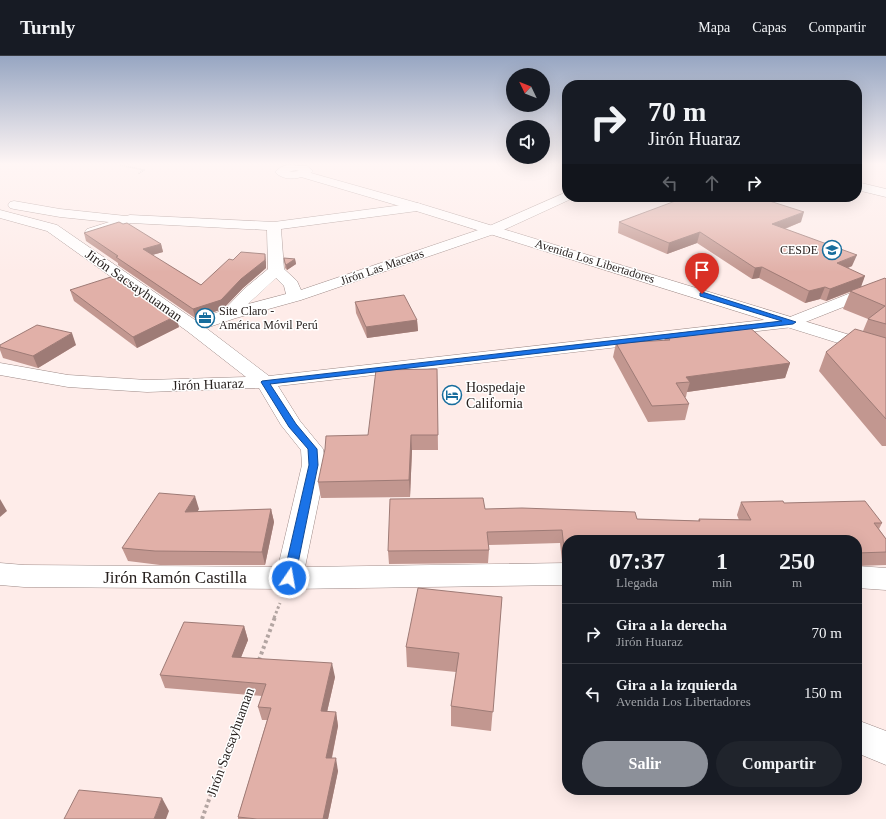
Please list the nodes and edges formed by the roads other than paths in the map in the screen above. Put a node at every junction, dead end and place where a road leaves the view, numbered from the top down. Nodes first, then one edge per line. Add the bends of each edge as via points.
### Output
1 (398, 201) edge
2 (557, 201) edge
3 (0, 202) edge
4 (417, 207) junction
5 (0, 214) edge
6 (130, 219) junction
7 (274, 226) junction
8 (492, 230) junction
9 (70, 240) junction
10 (276, 270) junction
11 (886, 284) edge
12 (295, 297) junction
13 (230, 314) junction
14 (793, 322) junction
15 (193, 327) junction
16 (886, 352) edge
17 (0, 369) edge
18 (265, 382) junction
19 (0, 574) edge
20 (562, 574) edge
21 (862, 577) edge
22 (289, 578) junction
23 (886, 579) edge
24 (862, 738) edge
25 (886, 748) edge

1 - 4 street, Avenida Los Libertadores
2 - 8 street, Jirón Las Macetas
3 - 6 street via 60,213
4 - 7 street
4 - 8 street, Avenida Los Libertadores
5 - 9 street, Jirón Sacsayhuaman via 52,228
6 - 7 street
6 - 9 street
7 - 10 street
8 - 12 street, Jirón Las Macetas
8 - 14 street, Avenida Los Libertadores
9 - 15 street, Jirón Sacsayhuaman
10 - 12 street via 291,284
10 - 13 street via 250,292
11 - 14 street, Jirón Huaraz
12 - 13 street, Jirón Las Macetas
13 - 15 street, Jirón Las Macetas
14 - 16 street, Avenida Los Libertadores
14 - 18 street, Jirón Huaraz
15 - 18 street, Jirón Sacsayhuaman
17 - 18 street, Jirón Huaraz via 68,381 147,386
18 - 22 street, Jirón Sacsayhuaman via 292,425 312,449 314,457
19 - 22 street, Jirón Ramón Castilla
20 - 22 street, Jirón Ramón Castilla
21 - 23 street
24 - 25 street

